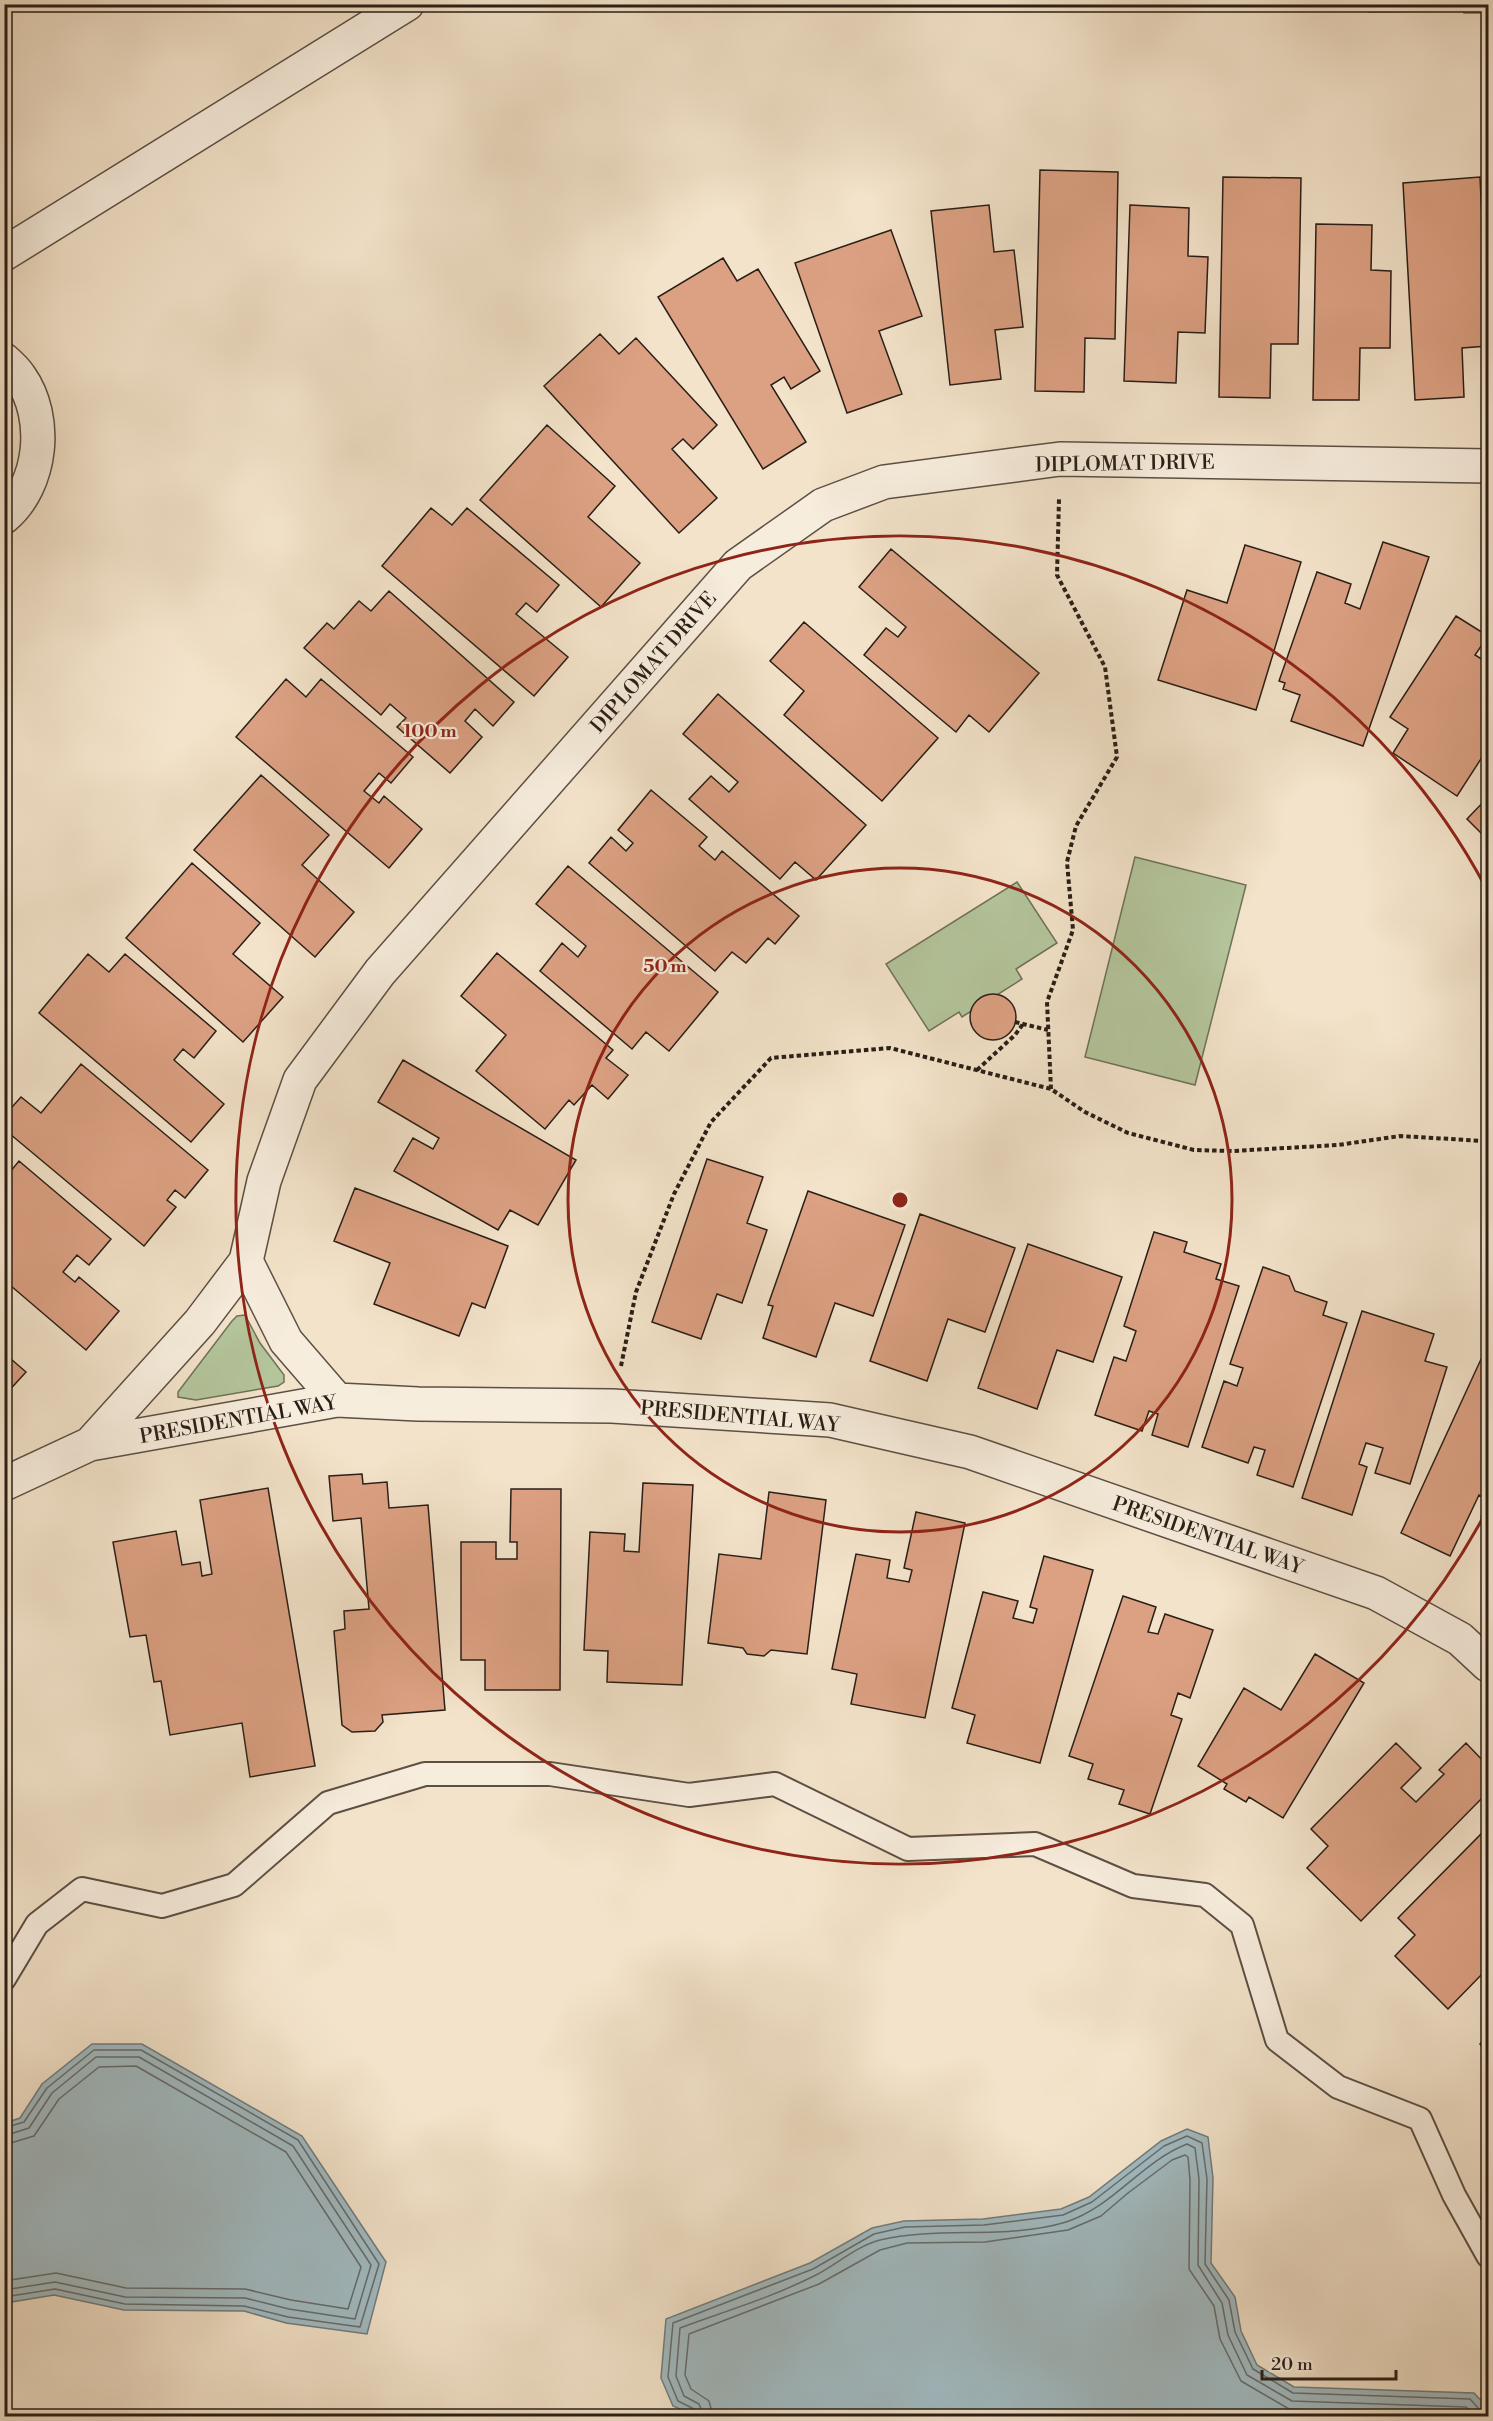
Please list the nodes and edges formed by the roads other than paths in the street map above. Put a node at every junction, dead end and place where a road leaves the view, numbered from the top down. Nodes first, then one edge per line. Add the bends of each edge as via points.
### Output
1 (407, 4) edge
2 (4, 254) edge
3 (4, 360) edge
4 (1488, 466) edge
5 (4, 517) edge
6 (246, 1261) junction
7 (337, 1400) junction
8 (90, 1444) junction
9 (4, 1484) edge
10 (1488, 1665) edge
11 (4, 1979) edge
12 (1488, 2256) edge

1 - 2 street
3 - 5 street via 21,378 35,410 38,445 31,479 13,510
4 - 6 street, DIPLOMAT DRIVE via 1060,459 884,482 823,505 738,565 380,972 300,1080 264,1181
6 - 7 street via 286,1341
6 - 8 street, PRESIDENTIAL WAY via 200,1322
7 - 8 street, PRESIDENTIAL WAY
7 - 10 street, PRESIDENTIAL WAY via 612,1406 830,1420 970,1452 1376,1593 1460,1639
8 - 9 street, PRESIDENTIAL WAY
11 - 12 lane via 37,1924 82,1889 162,1906 234,1885 328,1803 425,1774 550,1774 689,1795 775,1784 908,1849 1035,1844 1133,1886 1205,1895 1242,1925 1277,2040 1338,2087 1420,2119 1454,2195

